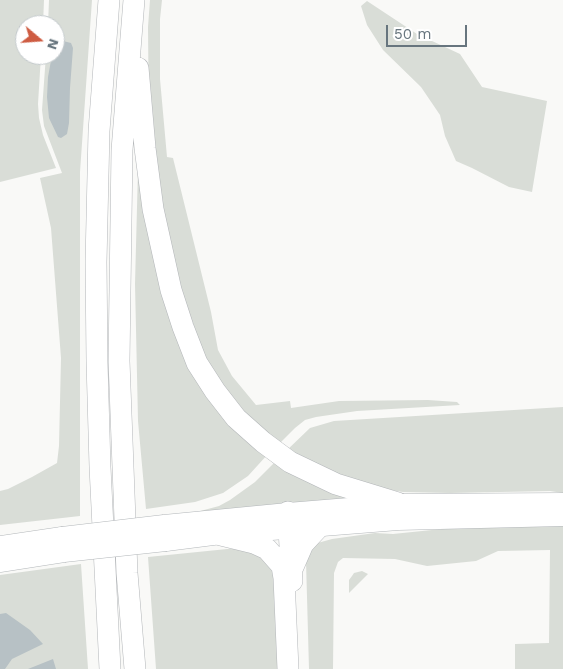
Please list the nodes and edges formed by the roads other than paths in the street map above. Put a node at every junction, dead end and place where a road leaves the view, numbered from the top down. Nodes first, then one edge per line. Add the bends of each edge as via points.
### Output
1 (109, 0) edge
2 (134, 0) edge
3 (132, 26) junction
4 (563, 502) edge
5 (398, 503) junction
6 (563, 516) edge
7 (288, 521) junction
8 (318, 528) junction
9 (165, 533) junction
10 (221, 535) junction
11 (0, 545) edge
12 (0, 563) edge
13 (291, 570) junction
14 (110, 669) edge
15 (135, 669) edge
16 (288, 669) edge
17 (298, 669) edge

1 - 14 highway via 99,131 96,362
2 - 3 highway
3 - 5 highway via 153,208 171,290 198,363 236,418 290,462 336,484
3 - 15 highway via 122,150 119,361 127,573
4 - 5 main road
5 - 7 main road
6 - 8 main road via 398,521
7 - 8 main road
7 - 9 main road
7 - 10 main road
7 - 13 highway
8 - 13 highway via 303,544
9 - 10 main road
9 - 11 main road, bridge via 62,536
9 - 12 main road, bridge
10 - 16 highway via 267,549 282,566
13 - 17 highway

